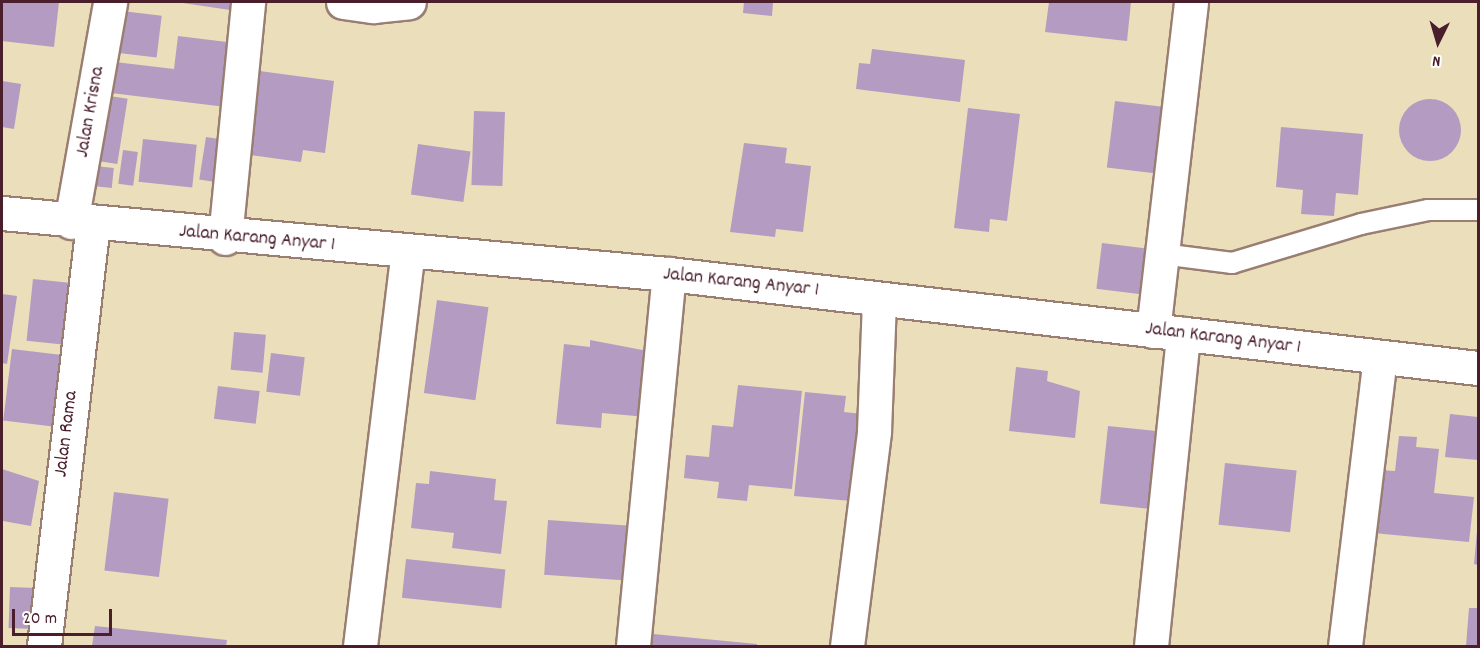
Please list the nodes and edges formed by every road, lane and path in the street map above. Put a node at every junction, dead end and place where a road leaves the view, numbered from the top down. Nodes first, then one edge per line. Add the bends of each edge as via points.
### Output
1 (110, 2) edge
2 (248, 2) edge
3 (343, 2) edge
4 (409, 2) edge
5 (1191, 2) edge
6 (1479, 210) edge
7 (2, 213) edge
8 (82, 222) junction
9 (225, 238) junction
10 (408, 252) junction
11 (1162, 254) junction
12 (669, 274) junction
13 (879, 299) junction
14 (1168, 332) junction
15 (1380, 357) junction
16 (1479, 368) edge
17 (44, 646) edge
18 (360, 646) edge
19 (633, 646) edge
20 (847, 646) edge
21 (1151, 646) edge
22 (1345, 646) edge

1 - 8 street, Jalan Krisna
2 - 9 street
3 - 4 street via 373,6
5 - 11 street
6 - 11 lane via 1428,210 1361,224 1232,263
7 - 8 street, Jalan Karang Anyar 1
8 - 9 street, Jalan Karang Anyar 1
8 - 17 street, Jalan Rama
9 - 10 street, Jalan Karang Anyar 1
10 - 12 street, Jalan Karang Anyar 1
10 - 18 street
11 - 14 street
12 - 13 street, Jalan Karang Anyar 1
12 - 19 street
13 - 14 street, Jalan Karang Anyar 1
13 - 20 street via 874,431
14 - 15 street, Jalan Karang Anyar 1
14 - 21 street
15 - 16 street, Jalan Karang Anyar 1
15 - 22 street

